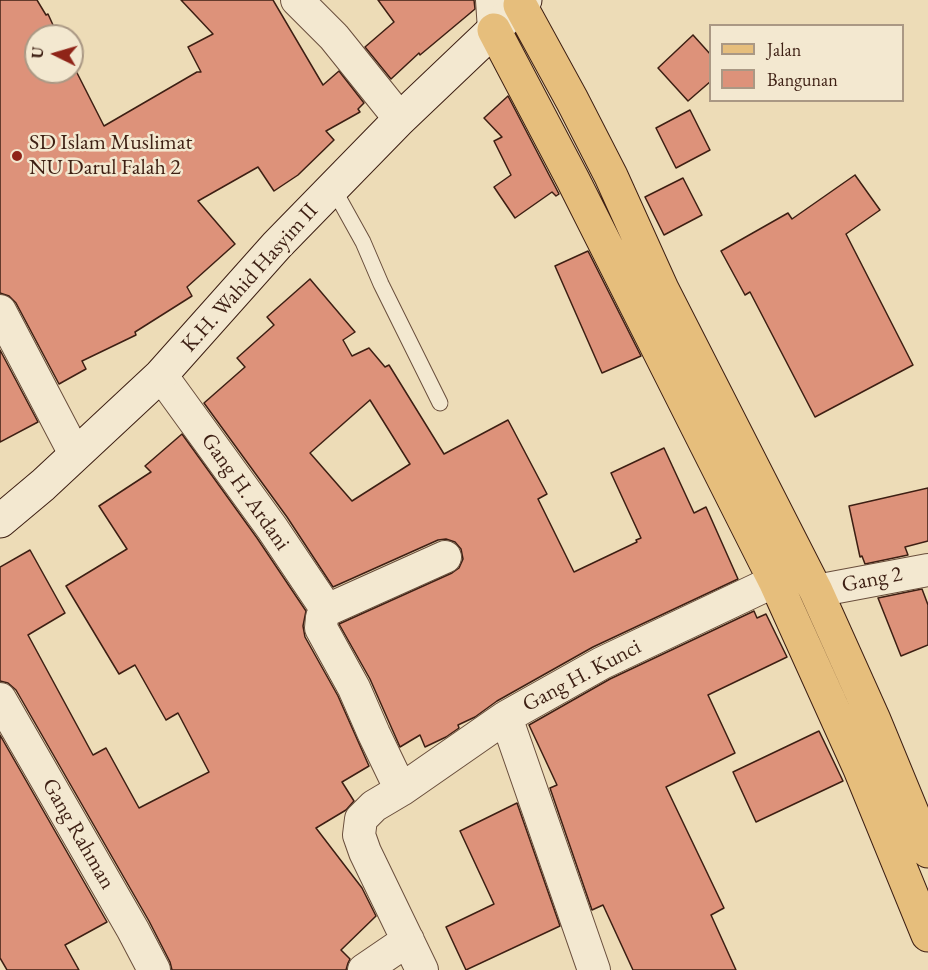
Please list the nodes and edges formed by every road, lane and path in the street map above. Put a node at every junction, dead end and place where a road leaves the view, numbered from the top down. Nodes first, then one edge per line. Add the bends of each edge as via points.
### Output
1 (297, 0) edge
2 (508, 7) edge
3 (400, 119) junction
4 (333, 188) junction
5 (0, 311) edge
6 (162, 375) junction
7 (440, 403) dead end
8 (75, 454) junction
9 (0, 521) edge
10 (445, 556) dead end
11 (928, 570) edge
12 (798, 581) junction
13 (327, 610) junction
14 (0, 699) edge
15 (506, 717) junction
16 (401, 790) junction
17 (928, 851) edge
18 (928, 935) edge
19 (408, 940) junction
20 (154, 970) edge
21 (364, 970) edge
22 (422, 970) edge
23 (594, 970) edge

1 - 3 street via 334,38
2 - 3 street, K.H. Wahid Hasyim II
2 - 12 main road via 572,100
3 - 4 street, K.H. Wahid Hasyim II
4 - 6 street, K.H. Wahid Hasyim II
4 - 7 lane
5 - 8 street
6 - 8 street, K.H. Wahid Hasyim II
6 - 13 street, Gang H. Ardani
8 - 9 street, K.H. Wahid Hasyim II
10 - 13 street
11 - 12 street, Gang 2
12 - 15 street, Gang H. Kunci via 602,663
12 - 17 main road via 874,720
12 - 18 main road via 860,769
13 - 16 street via 321,627
14 - 20 street, Gang Rahman
15 - 16 street, Gang H. Kunci
15 - 23 street
16 - 19 street, Gang H. Kunci via 374,806 362,819 359,835
19 - 21 street
19 - 22 street

